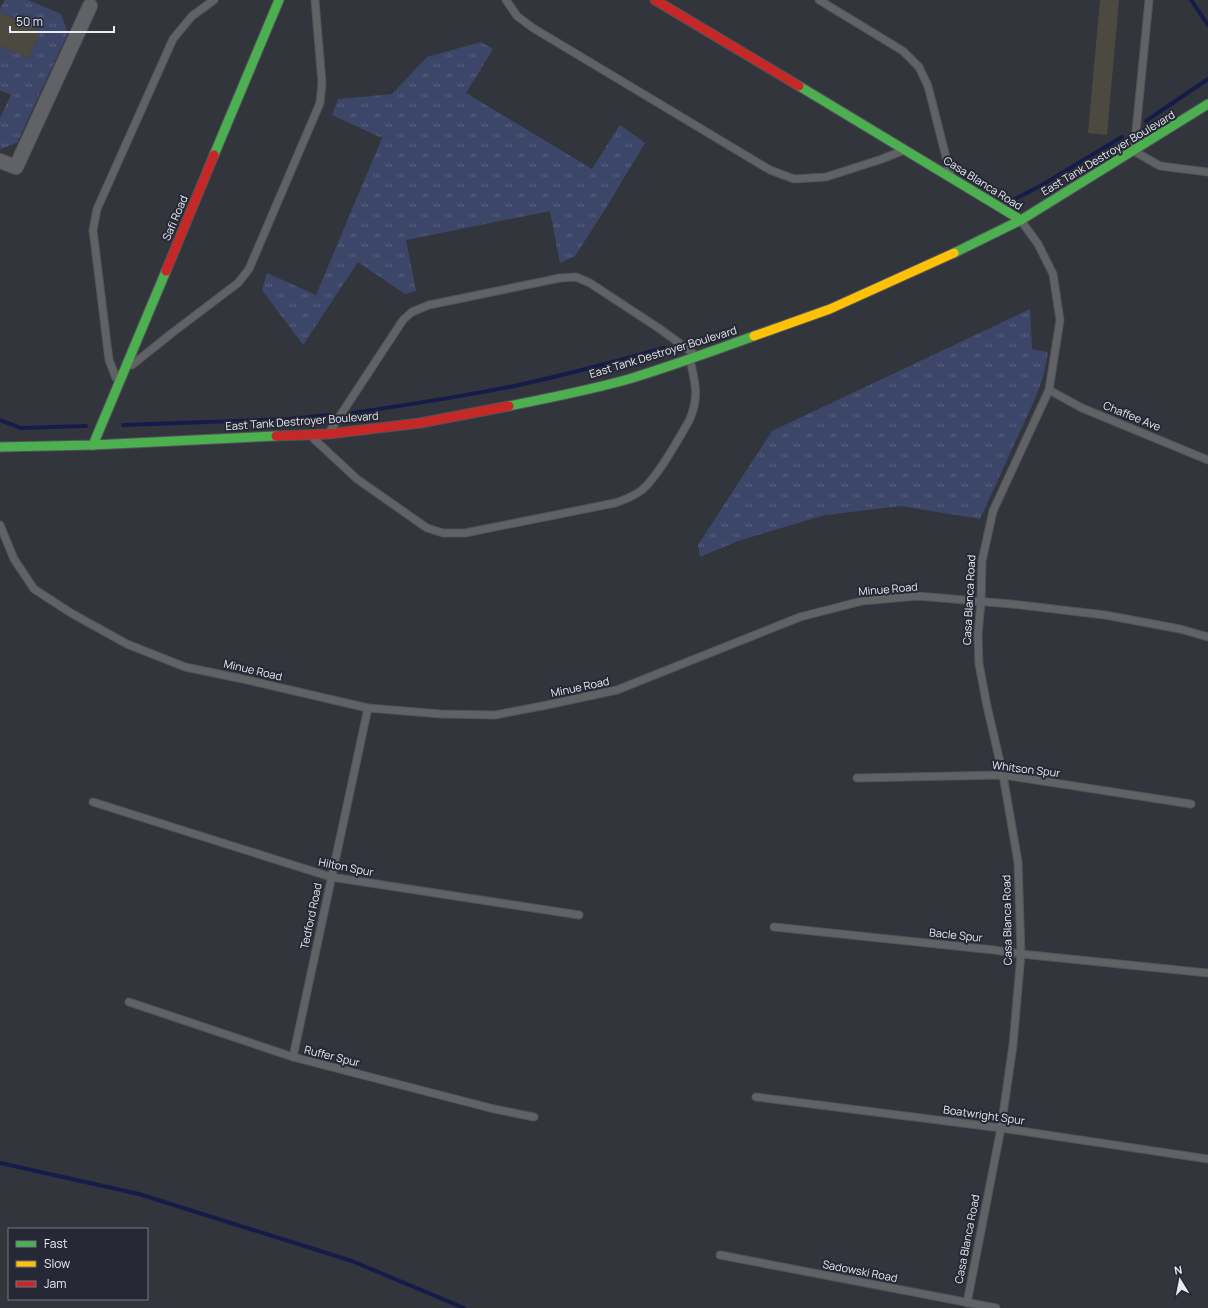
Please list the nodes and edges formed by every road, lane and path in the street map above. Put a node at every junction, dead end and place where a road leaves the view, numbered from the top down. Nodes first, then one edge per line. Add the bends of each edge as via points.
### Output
1 (214, 0) edge
2 (280, 0) edge
3 (315, 0) edge
4 (506, 0) edge
5 (655, 0) edge
6 (819, 0) edge
7 (1149, 0) edge
8 (90, 6) dead end
9 (1208, 104) edge
10 (906, 150) junction
11 (1134, 151) junction
12 (0, 161) edge
13 (1208, 172) edge
14 (951, 177) junction
15 (1021, 220) junction
16 (694, 358) junction
17 (123, 372) junction
18 (118, 384) junction
19 (1049, 390) junction
20 (309, 434) junction
21 (328, 434) junction
22 (93, 445) junction
23 (0, 447) edge
24 (1208, 460) edge
25 (0, 525) edge
26 (981, 602) junction
27 (1208, 637) edge
28 (368, 708) junction
29 (1003, 775) junction
30 (858, 778) dead end
31 (93, 802) dead end
32 (1191, 804) dead end
33 (331, 877) junction
34 (579, 915) dead end
35 (774, 927) dead end
36 (1021, 954) junction
37 (1208, 973) edge
38 (129, 1002) dead end
39 (293, 1057) junction
40 (756, 1097) dead end
41 (534, 1117) dead end
42 (1001, 1128) junction
43 (1208, 1159) edge
44 (720, 1255) dead end
45 (967, 1303) junction
46 (996, 1308) edge

1 - 18 lane via 192,16 173,39 96,210 93,230 96,260 109,360
2 - 17 street, Safi Road
3 - 17 lane via 322,83 320,103 249,268 238,284
4 - 10 lane via 517,16 533,28 770,170 794,179 826,177
5 - 10 street, Casa Blanca Road
6 - 14 lane via 903,51 919,67 928,86
7 - 11 lane
8 - 12 street via 16,167
9 - 11 street, East Tank Destroyer Boulevard
10 - 14 street, Casa Blanca Road
11 - 13 lane via 1160,166
11 - 15 street, East Tank Destroyer Boulevard
14 - 15 street, Casa Blanca Road
15 - 16 street, East Tank Destroyer Boulevard via 830,309
15 - 19 lane, Casa Blanca Road via 1038,244 1053,274 1060,320
16 - 20 lane via 696,391 693,412 654,477 642,490 615,503 465,533 443,533 427,528 357,479
16 - 21 street, East Tank Destroyer Boulevard via 628,379 544,400 420,423
16 - 21 lane via 660,329 590,283 576,277 560,278 429,305 412,312 402,320
17 - 18 street, Safi Road
18 - 22 street, Safi Road
19 - 24 lane, Chaffee Ave via 1082,408
19 - 26 lane, Casa Blanca Road via 993,511 982,561
20 - 21 street, East Tank Destroyer Boulevard
20 - 22 street, East Tank Destroyer Boulevard
22 - 23 street, East Tank Destroyer Boulevard
25 - 28 lane, Minue Road via 14,559 34,588 71,614 127,644 185,667
26 - 27 lane, Minue Road via 1105,615
26 - 28 lane, Minue Road via 918,596 862,601 800,616 617,690 495,715
26 - 29 lane, Casa Blanca Road via 979,664
28 - 33 lane, Tedford Road
29 - 30 lane, Whitson Spur
29 - 32 lane, Whitson Spur
29 - 36 lane, Casa Blanca Road via 1018,862
31 - 33 lane, Hilton Spur
33 - 34 lane, Hilton Spur
33 - 39 lane, Tedford Road
35 - 36 lane, Bacle Spur
36 - 37 lane, Bacle Spur
36 - 42 lane, Casa Blanca Road via 1014,1044
38 - 39 lane, Ruffer Spur
39 - 41 lane, Ruffer Spur
40 - 42 lane, Boatwright Spur
42 - 43 lane, Boatwright Spur
42 - 45 lane, Casa Blanca Road
44 - 45 lane, Sadowski Road
45 - 46 lane, Sadowski Road

